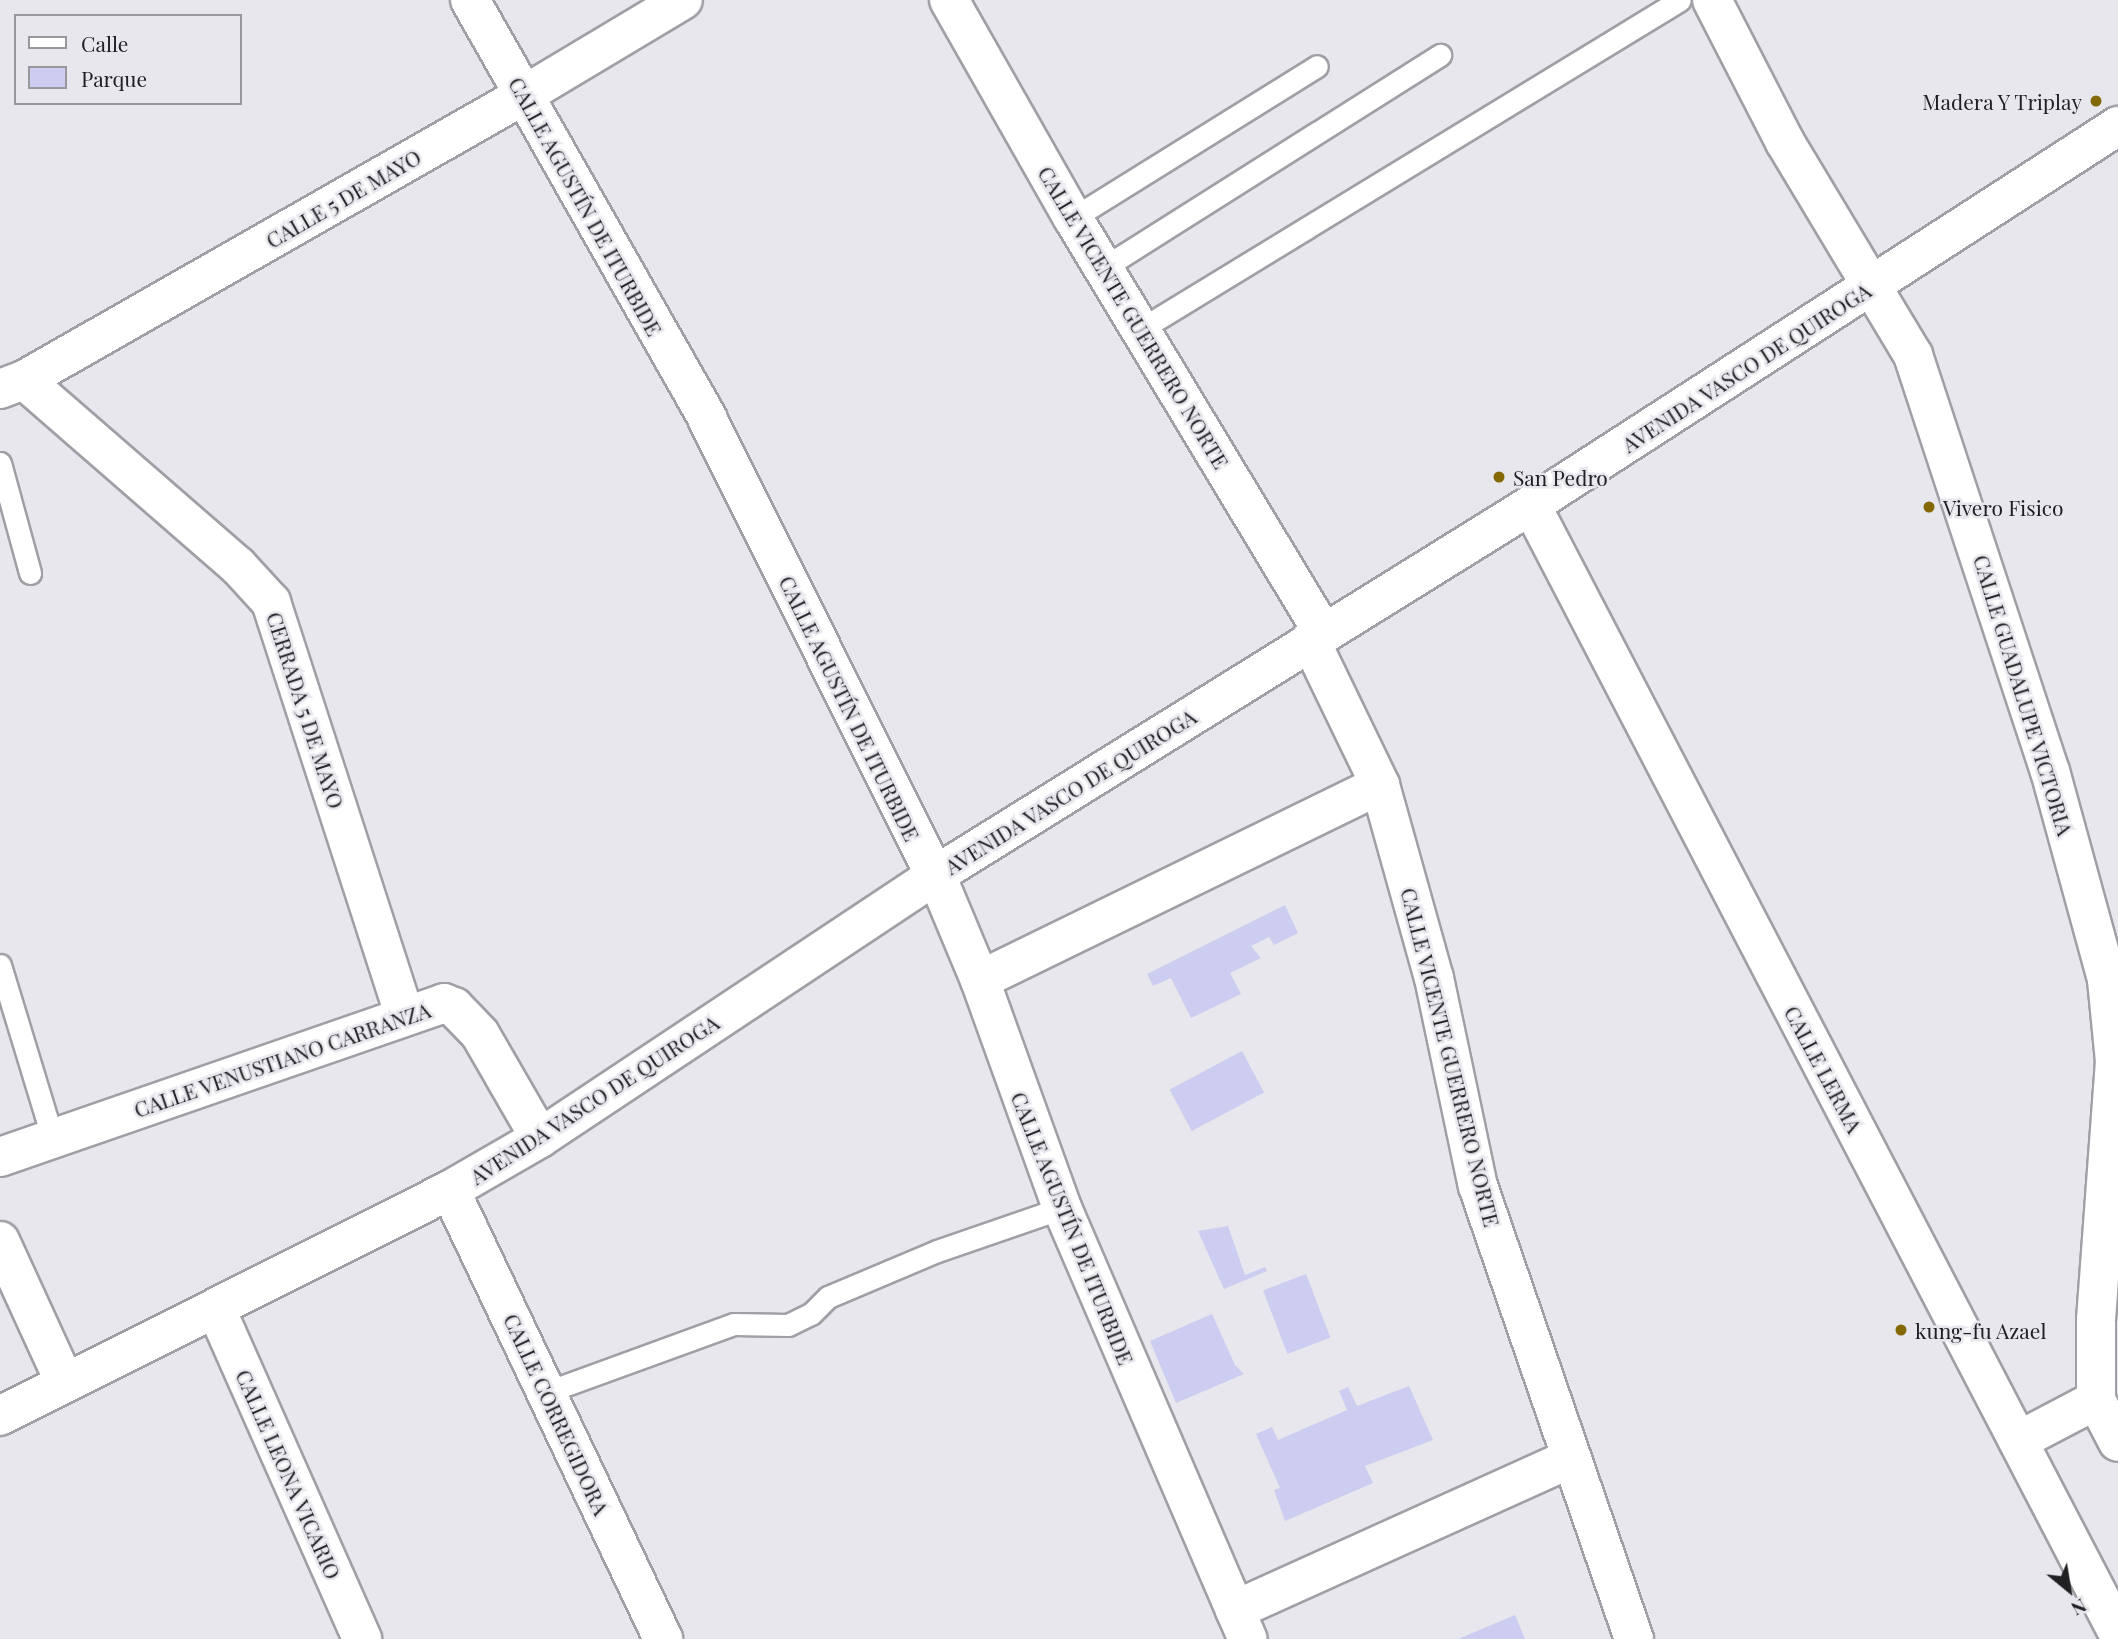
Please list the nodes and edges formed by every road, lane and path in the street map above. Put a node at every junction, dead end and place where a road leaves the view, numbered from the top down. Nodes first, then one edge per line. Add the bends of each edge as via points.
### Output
1 (470, 0) edge
2 (683, 0) edge
3 (949, 0) edge
4 (1680, 0) edge
5 (1712, 0) edge
6 (1440, 55) dead end
7 (1317, 66) dead end
8 (524, 95) junction
9 (2118, 126) edge
10 (1073, 218) junction
11 (1103, 268) junction
12 (1872, 287) junction
13 (1141, 329) junction
14 (12, 385) edge
15 (0, 463) edge
16 (1531, 505) junction
17 (30, 573) dead end
18 (1317, 636) junction
19 (1380, 785) junction
20 (934, 876) junction
21 (0, 965) edge
22 (980, 980) junction
23 (2113, 985) edge
24 (404, 1015) junction
25 (540, 1138) junction
26 (52, 1139) junction
27 (0, 1157) edge
28 (450, 1189) junction
29 (1062, 1208) junction
30 (0, 1241) edge
31 (216, 1309) junction
32 (2107, 1313) edge
33 (65, 1383) junction
34 (547, 1392) junction
35 (0, 1416) edge
36 (2110, 1422) edge
37 (2018, 1441) junction
38 (1570, 1459) junction
39 (1241, 1625) edge
40 (2118, 1633) edge
41 (362, 1639) edge
42 (663, 1639) edge
43 (1634, 1639) edge

1 - 8 street, CALLE AGUSTÍN DE ITURBIDE
2 - 8 street, CALLE 5 DE MAYO
3 - 10 street, CALLE VICENTE GUERRERO NORTE
4 - 13 lane
5 - 12 street, CALLE GUADALUPE VICTORIA via 1785,142
6 - 11 lane
7 - 10 lane
8 - 14 street, CALLE 5 DE MAYO
8 - 20 street, CALLE AGUSTÍN DE ITURBIDE via 707,418
9 - 12 street, AVENIDA VASCO DE QUIROGA
10 - 11 street, CALLE VICENTE GUERRERO NORTE
11 - 13 street, CALLE VICENTE GUERRERO NORTE
12 - 16 street, AVENIDA VASCO DE QUIROGA
12 - 23 street, CALLE GUADALUPE VICTORIA via 1913,355 1952,464
13 - 18 street, CALLE VICENTE GUERRERO NORTE
14 - 24 street, CERRADA 5 DE MAYO via 238,566 271,602
15 - 17 lane
16 - 18 street, AVENIDA VASCO DE QUIROGA
16 - 37 street, CALLE LERMA
18 - 19 street, CALLE VICENTE GUERRERO NORTE
18 - 20 street, AVENIDA VASCO DE QUIROGA
19 - 22 street
19 - 38 street, CALLE VICENTE GUERRERO NORTE via 1434,978 1478,1186
20 - 22 street, CALLE AGUSTÍN DE ITURBIDE
20 - 25 street, AVENIDA VASCO DE QUIROGA
21 - 26 lane
22 - 29 street, CALLE AGUSTÍN DE ITURBIDE
23 - 32 street, CALLE GUADALUPE VICTORIA
24 - 25 street, CALLE VENUSTIANO CARRANZA via 444,1003 473,1024
24 - 26 street, CALLE VENUSTIANO CARRANZA
25 - 28 street, AVENIDA VASCO DE QUIROGA
26 - 27 street, CALLE VENUSTIANO CARRANZA
28 - 31 street, AVENIDA VASCO DE QUIROGA
28 - 34 street, CALLE CORREGIDORA
29 - 34 lane via 852,1286 788,1325 734,1324
29 - 39 street, CALLE AGUSTÍN DE ITURBIDE
30 - 33 street
31 - 33 street, AVENIDA VASCO DE QUIROGA
31 - 41 street, CALLE LEONA VICARIO
32 - 36 street, CALLE GUADALUPE VICTORIA
33 - 35 street, AVENIDA VASCO DE QUIROGA
34 - 42 street, CALLE CORREGIDORA
36 - 37 street
37 - 40 street, CALLE LERMA
38 - 39 street
38 - 43 street, CALLE VICENTE GUERRERO NORTE

